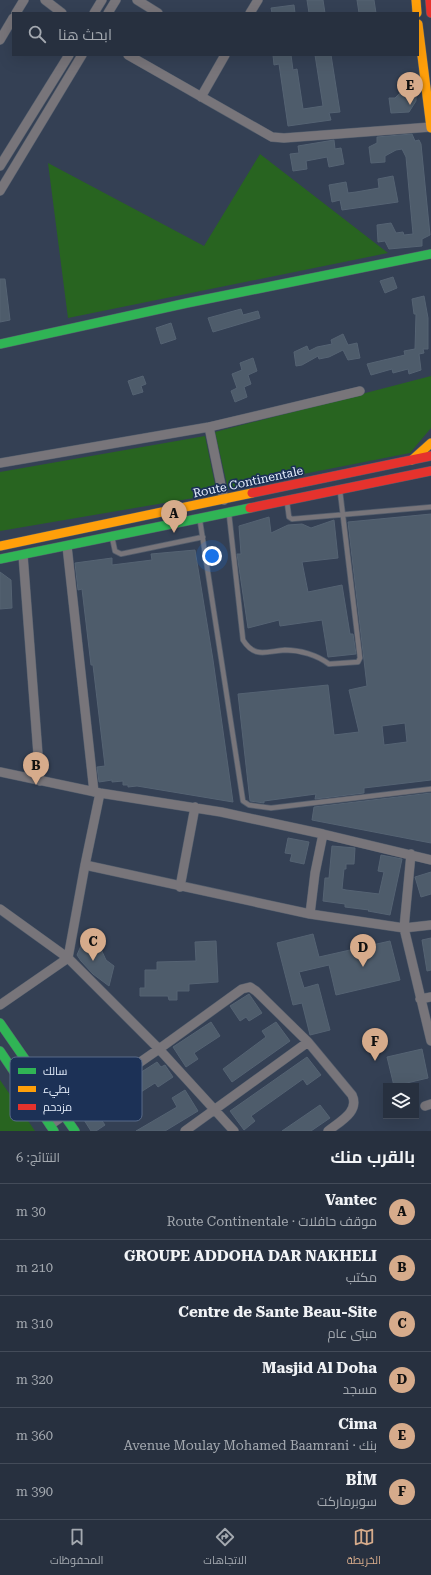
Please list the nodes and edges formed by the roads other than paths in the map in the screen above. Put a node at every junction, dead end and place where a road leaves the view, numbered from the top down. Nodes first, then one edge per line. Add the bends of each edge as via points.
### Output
1 (24, 0) edge
2 (45, 0) edge
3 (102, 0) edge
4 (116, 0) edge
5 (137, 0) edge
6 (258, 0) edge
7 (416, 0) edge
8 (430, 0) edge
9 (17, 12) edge
10 (61, 12) edge
11 (95, 12) edge
12 (109, 12) edge
13 (156, 12) edge
14 (251, 12) edge
15 (417, 12) edge
16 (431, 13) edge
17 (12, 20) edge
18 (419, 32) edge
19 (0, 40) edge
20 (68, 56) edge
21 (81, 56) edge
22 (130, 56) edge
23 (224, 56) edge
24 (201, 97) junction
25 (431, 127) edge
26 (0, 166) edge
27 (0, 191) edge
28 (431, 254) edge
29 (0, 344) edge
30 (360, 391) dead end
31 (209, 427) junction
32 (431, 443) edge
33 (431, 456) edge
34 (410, 461) junction
35 (0, 463) edge
36 (429, 472) edge
37 (339, 490) junction
38 (224, 500) junction
39 (287, 501) junction
40 (431, 507) edge
41 (229, 512) junction
42 (343, 515) junction
43 (200, 519) junction
44 (112, 537) junction
45 (202, 537) junction
46 (0, 546) edge
47 (67, 546) junction
48 (23, 555) junction
49 (0, 559) edge
50 (0, 772) edge
51 (40, 781) junction
52 (431, 788) edge
53 (97, 793) junction
54 (195, 807) junction
55 (324, 834) junction
56 (411, 854) junction
57 (431, 860) edge
58 (85, 866) junction
59 (180, 887) junction
60 (0, 909) edge
61 (310, 914) junction
62 (431, 925) edge
63 (404, 928) junction
64 (68, 958) junction
65 (431, 997) edge
66 (420, 999) junction
67 (0, 1005) edge
68 (0, 1023) edge
69 (431, 1041) edge
70 (308, 1042) junction
71 (159, 1049) junction
72 (0, 1051) edge
73 (23, 1057) edge
74 (142, 1061) edge
75 (10, 1066) edge
76 (214, 1109) junction
77 (68, 1121) edge
78 (75, 1131) edge
79 (184, 1131) edge
80 (234, 1131) edge
81 (328, 1131) edge

1 - 9 street
2 - 10 street
3 - 11 street
4 - 12 street
5 - 13 street
6 - 14 street
7 - 15 main road
8 - 16 main road
17 - 19 street
18 - 25 main road
20 - 26 street
21 - 27 street
22 - 24 street
23 - 24 street
24 - 25 street via 267,135 278,138
28 - 29 main road
30 - 31 street
31 - 35 street
31 - 38 street
32 - 34 main road
33 - 34 main road, Route Continentale
34 - 38 main road, Route Continentale
36 - 37 main road
37 - 39 main road
37 - 42 lane
38 - 46 main road, Route Continentale
39 - 41 main road
39 - 42 lane via 289,517 292,519
40 - 42 lane
41 - 42 lane via 244,640 248,648 269,653 285,650 311,654 329,664 358,662 360,658
41 - 43 main road
43 - 44 main road
43 - 45 lane
44 - 45 lane via 115,551 121,554
44 - 47 main road
45 - 52 lane via 243,802 271,808
47 - 48 main road
47 - 53 street
48 - 49 main road
48 - 51 street
50 - 51 street
51 - 53 street
53 - 54 street
53 - 58 street
54 - 55 street
54 - 59 street
55 - 56 street
55 - 61 street via 315,873
56 - 57 street
56 - 63 street
58 - 59 street
58 - 64 street
59 - 61 street
60 - 64 street
61 - 63 street
62 - 63 street
63 - 66 street
64 - 67 street
64 - 71 street
65 - 66 street
66 - 69 street
68 - 73 main road
70 - 71 street via 256,990 247,987
70 - 76 street
70 - 81 street via 352,1094 355,1102 348,1115
71 - 74 street
71 - 76 street
72 - 75 main road
76 - 79 street
76 - 80 street
77 - 78 main road

